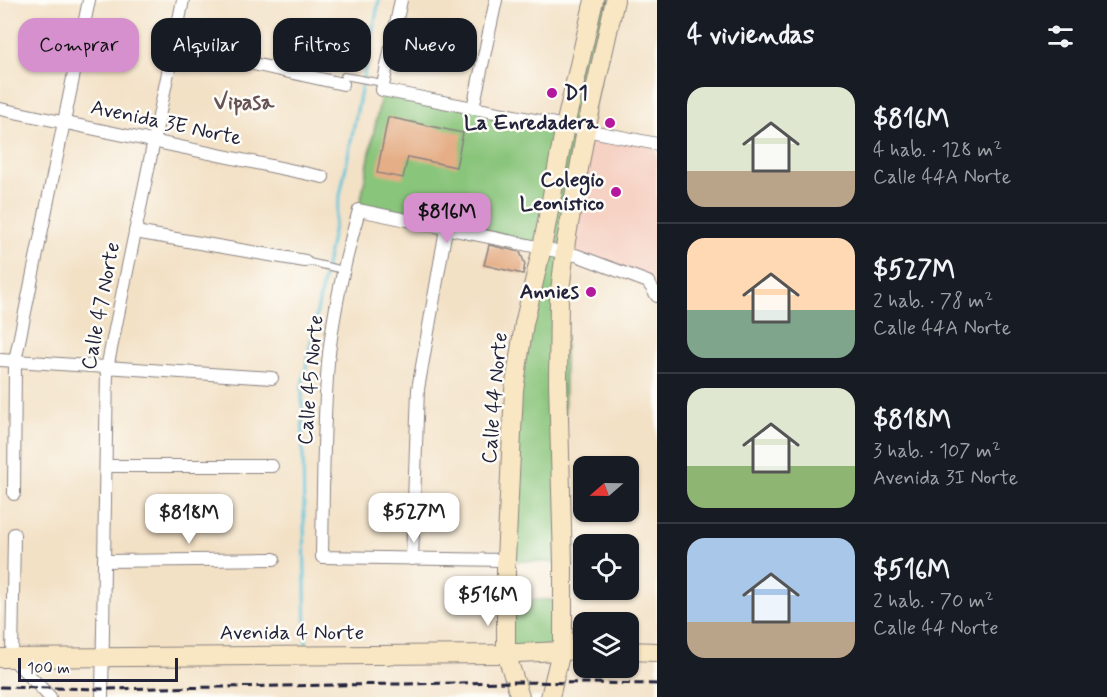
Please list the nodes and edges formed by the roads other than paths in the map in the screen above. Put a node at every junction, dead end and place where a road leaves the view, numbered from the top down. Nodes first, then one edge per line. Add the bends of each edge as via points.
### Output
1 (89, 0) edge
2 (183, 0) edge
3 (401, 0) edge
4 (496, 0) edge
5 (594, 0) edge
6 (615, 0) edge
7 (179, 18) edge
8 (261, 63) edge
9 (168, 72) edge
10 (344, 80) joint
11 (379, 85) junction
12 (0, 108) edge
13 (473, 108) junction
14 (63, 122) junction
15 (565, 126) junction
16 (586, 130) junction
17 (154, 140) junction
18 (657, 144) edge
19 (323, 177) dead end
20 (446, 229) junction
21 (135, 232) junction
22 (542, 248) junction
23 (564, 253) junction
24 (308, 262) joint
25 (342, 270) junction
26 (657, 296) edge
27 (0, 360) edge
28 (15, 361) junction
29 (107, 368) junction
30 (272, 378) dead end
31 (106, 466) junction
32 (272, 466) dead end
33 (14, 494) dead end
34 (14, 534) dead end
35 (274, 559) dead end
36 (412, 559) junction
37 (506, 560) junction
38 (104, 561) junction
39 (573, 650) edge
40 (561, 651) junction
41 (639, 651) edge
42 (657, 652) edge
43 (506, 653) junction
44 (103, 657) junction
45 (6, 658) edge
46 (50, 697) edge
47 (102, 697) edge
48 (520, 697) edge
49 (550, 697) edge

1 - 14 street
2 - 7 street, Calle 47 Norte
3 - 11 street
4 - 13 street
5 - 15 main road, Calle 44 Norte
6 - 16 main road
8 - 10 street
9 - 17 street, Calle 47 Norte
10 - 11 lane
11 - 13 street
12 - 14 street, Avenida 3E Norte
13 - 15 street
14 - 17 street, Avenida 3E Norte
14 - 28 street
15 - 16 street
15 - 22 main road, Calle 44 Norte
16 - 18 street
16 - 23 main road
17 - 19 street, Avenida 3E Norte
17 - 21 street, Calle 47 Norte
20 - 22 street
20 - 25 street, Calle 45 Norte via 359,210
20 - 36 street via 418,389
21 - 24 street
21 - 29 street, Calle 47 Norte
22 - 23 street
22 - 37 main road, Calle 44 Norte via 514,390
23 - 26 street via 648,282
23 - 40 main road via 558,381
24 - 25 lane
25 - 36 street, Calle 45 Norte via 328,361 322,557
27 - 28 street
28 - 29 street
28 - 33 street
29 - 30 street
29 - 31 street, Calle 47 Norte
31 - 32 street
31 - 38 street, Calle 47 Norte
34 - 45 street
35 - 38 street
36 - 37 street
37 - 43 main road, Calle 44 Norte
38 - 44 street, Calle 47 Norte
39 - 40 main road, Avenida 4 Norte
40 - 43 main road, Avenida 4 Norte
40 - 49 main road
41 - 42 main road
43 - 44 main road, Avenida 4 Norte
43 - 48 main road, Calle 44 Norte
44 - 45 main road, Avenida 4 Norte
44 - 47 street, Calle 47 Norte
45 - 46 street

